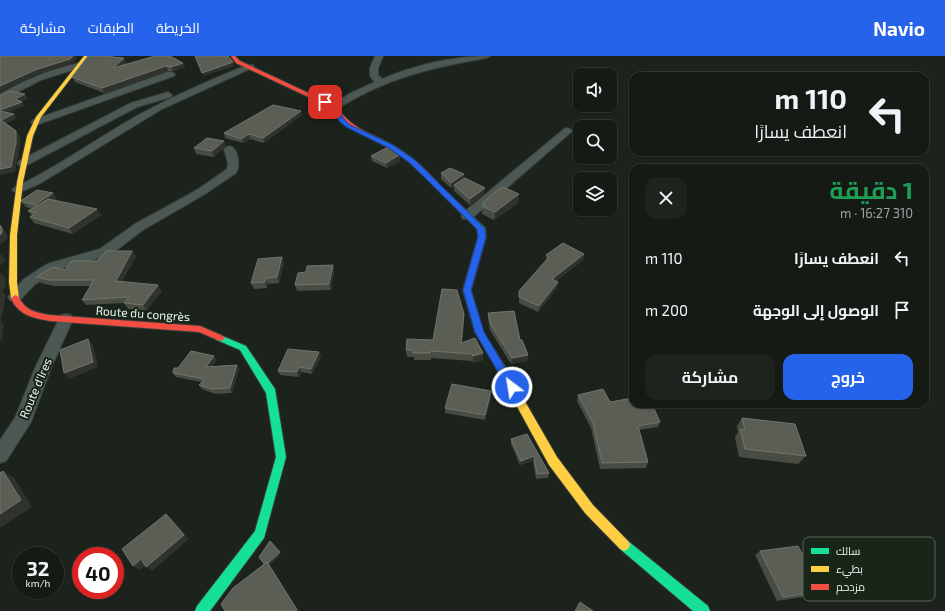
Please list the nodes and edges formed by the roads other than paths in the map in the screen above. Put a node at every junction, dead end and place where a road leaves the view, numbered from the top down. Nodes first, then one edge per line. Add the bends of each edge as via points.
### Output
1 (86, 56) edge
2 (233, 56) edge
3 (379, 56) edge
4 (486, 56) edge
5 (79, 65) junction
6 (250, 68) junction
7 (171, 74) edge
8 (204, 77) edge
9 (380, 82) junction
10 (0, 98) edge
11 (334, 107) junction
12 (36, 122) junction
13 (567, 131) dead end
14 (229, 149) dead end
15 (23, 163) junction
16 (18, 190) junction
17 (467, 216) junction
18 (15, 297) junction
19 (66, 319) junction
20 (0, 455) edge
21 (202, 611) edge
22 (703, 611) edge

1 - 5 main road, Route du congrès
2 - 6 main road via 238,62
3 - 9 street via 374,76
4 - 9 street via 426,66
5 - 10 street via 38,78
5 - 12 main road, Route du congrès
6 - 11 main road
6 - 16 street via 146,114 40,180
7 - 12 street
8 - 15 street via 198,84 178,92 134,105
9 - 11 street via 353,94
11 - 17 main road via 348,126 391,146 412,161
12 - 15 main road, Route du congrès
13 - 17 street
14 - 18 street via 234,160 232,171 139,227 105,252 47,270 29,282
15 - 16 main road, Route du congrès
16 - 18 main road, Route du congrès via 12,272
17 - 22 main road via 481,228 482,232 467,290 479,332 553,461 588,510 627,548
18 - 19 main road, Route du congrès via 17,306 29,314
19 - 20 street, Route d'Ires via 22,422
19 - 21 main road, Route du congrès via 200,329 243,348 271,392 281,457 260,534

